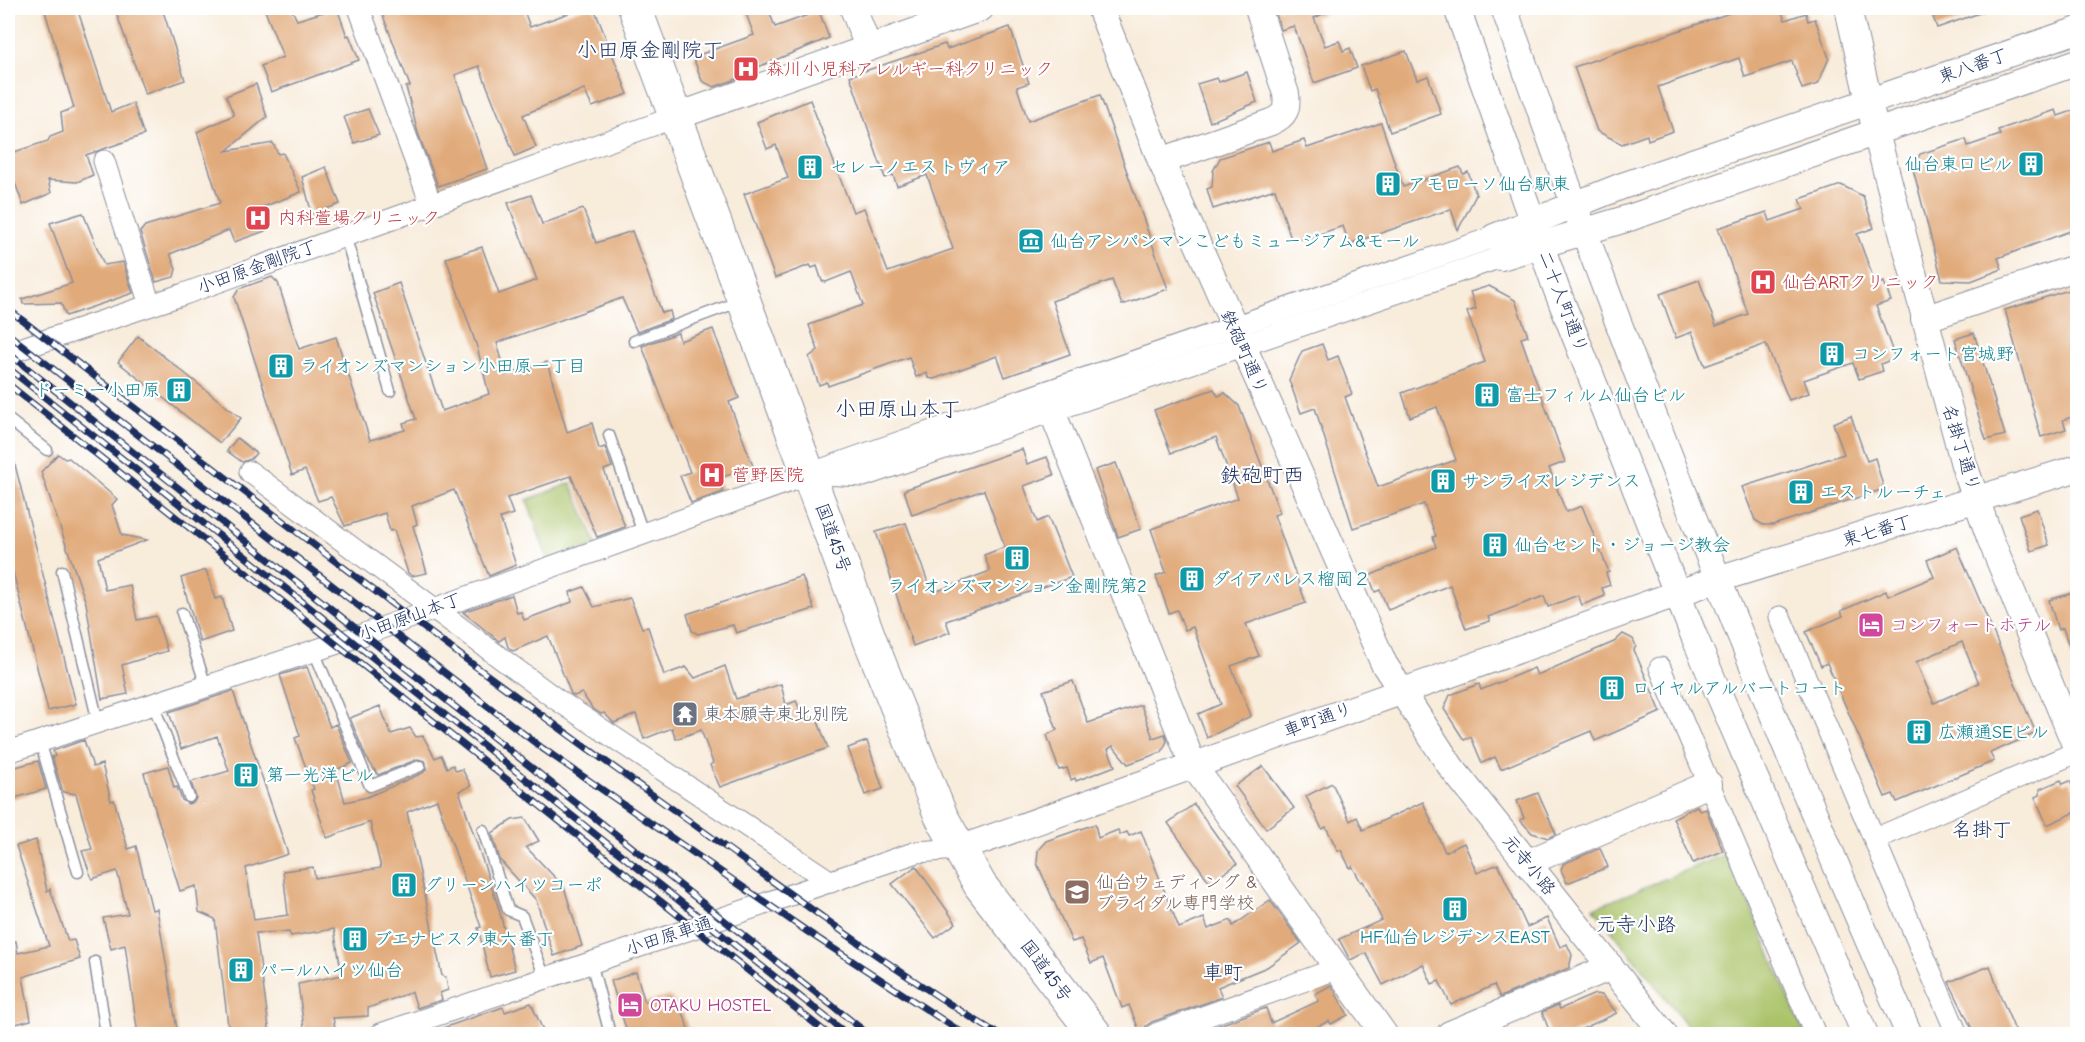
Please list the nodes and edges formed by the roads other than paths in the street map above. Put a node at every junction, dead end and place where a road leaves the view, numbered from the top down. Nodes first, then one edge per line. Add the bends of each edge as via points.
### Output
1 (359, 8) edge
2 (635, 8) edge
3 (853, 8) edge
4 (981, 8) edge
5 (1100, 8) edge
6 (1258, 8) edge
7 (1457, 8) edge
8 (1504, 8) edge
9 (1848, 8) edge
10 (2078, 30) edge
11 (868, 47) junction
12 (2078, 62) edge
13 (1868, 103) junction
14 (675, 117) junction
15 (1876, 133) junction
16 (104, 161) dead end
17 (1161, 161) junction
18 (430, 204) junction
19 (1574, 205) junction
20 (1584, 232) junction
21 (1536, 233) junction
22 (345, 235) junction
23 (1497, 247) joint
24 (2078, 267) edge
25 (744, 300) junction
26 (150, 305) junction
27 (1924, 319) junction
28 (1238, 337) junction
29 (634, 341) dead end
30 (8, 353) edge
31 (390, 391) dead end
32 (1052, 411) junction
33 (8, 419) edge
34 (609, 435) dead end
35 (47, 450) dead end
36 (2078, 468) edge
37 (250, 472) dead end
38 (809, 474) junction
39 (1977, 501) junction
40 (643, 533) junction
41 (62, 571) dead end
42 (1718, 579) junction
43 (1677, 593) junction
44 (434, 609) junction
45 (182, 613) dead end
46 (1780, 617) dead end
47 (314, 651) junction
48 (1660, 668) dead end
49 (206, 686) junction
50 (1400, 691) junction
51 (153, 704) junction
52 (98, 722) junction
53 (40, 741) junction
54 (8, 752) edge
55 (2078, 752) edge
56 (1193, 765) junction
57 (420, 766) dead end
58 (1708, 784) junction
59 (189, 797) dead end
60 (483, 830) dead end
61 (1875, 839) junction
62 (959, 849) junction
63 (1527, 863) junction
64 (78, 872) dead end
65 (831, 882) junction
66 (95, 962) dead end
67 (591, 962) junction
68 (1611, 967) junction
69 (1336, 969) junction
70 (545, 978) junction
71 (403, 1031) edge
72 (106, 1035) edge
73 (381, 1035) edge
74 (610, 1035) edge
75 (1095, 1035) edge
76 (1156, 1035) edge
77 (1384, 1035) edge
78 (1450, 1035) edge
79 (1664, 1035) edge
80 (1815, 1035) edge
81 (1865, 1035) edge
82 (1909, 1035) edge
83 (1957, 1035) edge

1 - 18 street
2 - 14 highway, 国道45号
3 - 11 street
4 - 11 street
5 - 17 street, 鉄砲町通り
6 - 17 street via 1286,94 1285,113 1271,122
7 - 21 street, 二十人町通り
8 - 19 street
9 - 13 street, 名掛丁通り
10 - 13 street, 東八番丁
11 - 14 street
12 - 15 street, 東八番丁
13 - 15 street, 名掛丁通り
13 - 19 street, 東八番丁
14 - 18 street, 小田原金剛院丁
14 - 25 highway, 国道45号
15 - 20 street, 東八番丁
15 - 27 street, 名掛丁通り
16 - 26 street
17 - 28 street, 鉄砲町通り
18 - 22 street, 小田原金剛院丁
19 - 20 street
19 - 21 street, 東八番丁
20 - 21 street, 東八番丁
20 - 42 street
21 - 23 street
21 - 43 street, 二十人町通り
22 - 26 street, 小田原金剛院丁
22 - 31 lane
23 - 28 street
24 - 27 street
25 - 29 lane
25 - 38 highway, 国道45号
26 - 30 street, 小田原金剛院丁
27 - 39 street, 名掛丁通り
28 - 32 street
28 - 38 street, 小田原山本丁
28 - 50 street, 鉄砲町通り via 1384,664
32 - 38 street via 863,476
32 - 56 street
33 - 35 lane
34 - 40 lane
36 - 39 street, 東七番丁
37 - 44 street
38 - 40 street, 小田原山本丁
38 - 62 highway, 国道45号 via 872,645 932,795
39 - 42 street, 東七番丁
39 - 55 street, 名掛丁通り
40 - 44 street, 小田原山本丁
41 - 52 lane
42 - 43 street, 東七番丁
42 - 82 street
43 - 50 street, 車町通り
43 - 81 street, 二十人町通り
44 - 47 street, 小田原山本丁
44 - 65 street via 556,699
45 - 49 lane
46 - 61 street
47 - 49 street, 小田原山本丁
47 - 57 lane via 369,786
48 - 58 street
49 - 51 street, 小田原山本丁
50 - 56 street, 車町通り
50 - 63 street, 元寺小路 via 1451,767
51 - 52 street, 小田原山本丁
51 - 59 lane
52 - 53 street, 小田原山本丁
53 - 54 street, 小田原山本丁
53 - 64 lane
55 - 61 street
56 - 62 street, 車町通り
56 - 69 street
58 - 63 street
58 - 80 street
60 - 70 lane via 508,909 522,916
61 - 83 street
62 - 65 street, 小田原車通 via 917,852
62 - 75 highway, 国道45号 via 980,885
63 - 68 street, 元寺小路
65 - 67 street, 小田原車通
66 - 72 lane
67 - 70 street, 小田原車通
67 - 74 lane
68 - 78 street
68 - 79 street, 元寺小路
69 - 76 street
69 - 77 street
70 - 71 street, 小田原車通
71 - 73 street, 小田原車通

